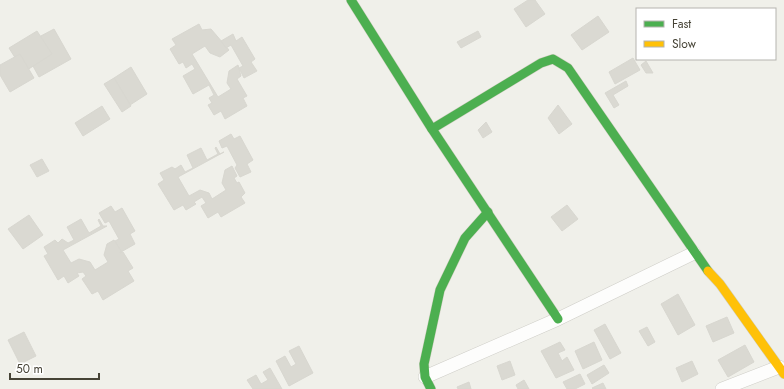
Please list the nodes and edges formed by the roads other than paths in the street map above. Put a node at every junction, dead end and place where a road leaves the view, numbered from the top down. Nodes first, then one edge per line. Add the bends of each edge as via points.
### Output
1 (351, 0) edge
2 (432, 130) junction
3 (488, 212) junction
4 (694, 253) junction
5 (558, 319) junction
6 (782, 371) edge
7 (428, 383) edge
8 (722, 389) edge

1 - 2 street
2 - 3 street
2 - 4 street via 541,63 553,59 568,68
3 - 5 street
3 - 7 street via 466,238 440,290 424,364
4 - 5 street
4 - 6 street via 720,284
5 - 7 street
6 - 8 street

